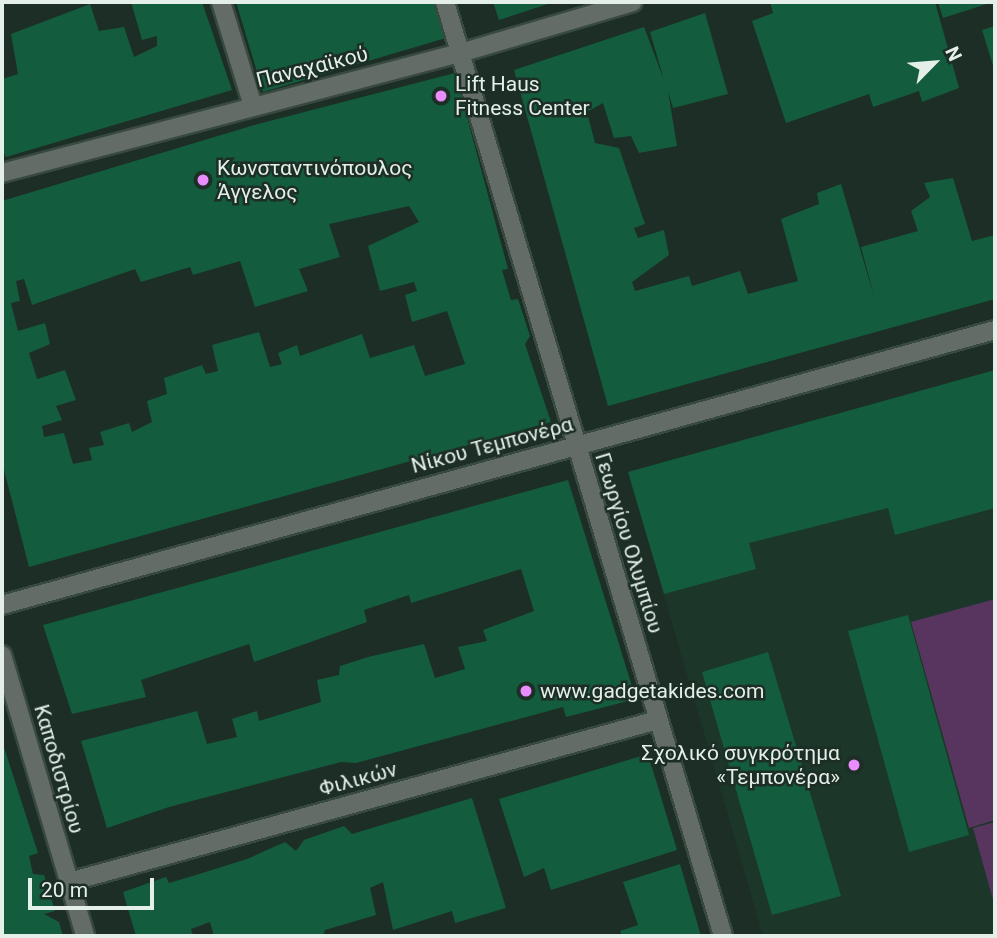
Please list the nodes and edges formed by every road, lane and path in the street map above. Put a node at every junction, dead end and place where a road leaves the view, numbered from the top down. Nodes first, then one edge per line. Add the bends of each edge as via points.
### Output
1 (221, 2) edge
2 (444, 2) edge
3 (633, 2) edge
4 (460, 53) junction
5 (253, 106) junction
6 (2, 173) edge
7 (995, 330) edge
8 (577, 446) junction
9 (2, 605) edge
10 (2, 655) edge
11 (658, 720) junction
12 (69, 882) junction
13 (85, 936) edge
14 (723, 936) edge

1 - 5 street
2 - 4 street, Γεωργίου Ολυμπίου
3 - 4 street, Παναχαϊκού
4 - 5 street, Παναχαϊκού
4 - 8 street, Γεωργίου Ολυμπίου
5 - 6 street, Παναχαϊκού
7 - 8 street, Νίκου Τεμπονέρα
8 - 9 street, Νίκου Τεμπονέρα
8 - 11 street, Γεωργίου Ολυμπίου
10 - 12 street, Καποδιστρίου
11 - 12 street, Φιλικών
11 - 14 street, Γεωργίου Ολυμπίου
12 - 13 street, Καποδιστρίου

